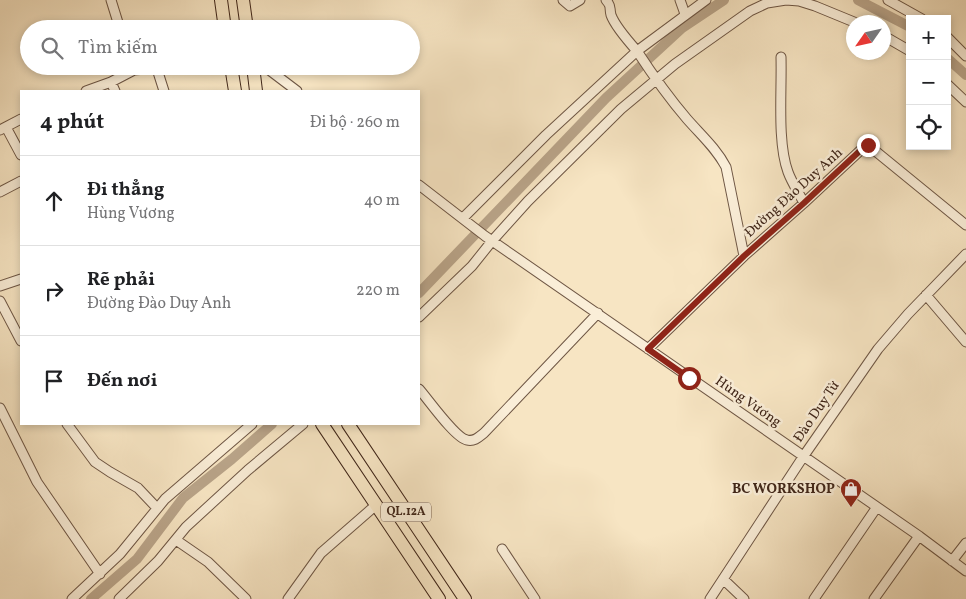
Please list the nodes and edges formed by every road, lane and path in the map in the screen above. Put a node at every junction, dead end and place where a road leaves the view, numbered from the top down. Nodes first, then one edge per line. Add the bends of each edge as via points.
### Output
1 (111, 0) edge
2 (221, 0) edge
3 (243, 0) edge
4 (564, 0) edge
5 (580, 0) edge
6 (606, 0) edge
7 (680, 0) edge
8 (706, 0) edge
9 (888, 0) edge
10 (685, 14) junction
11 (915, 15) edge
12 (846, 19) edge
13 (117, 20) edge
14 (224, 20) edge
15 (246, 20) edge
16 (891, 40) edge
17 (951, 41) edge
18 (906, 49) edge
19 (638, 52) junction
20 (966, 56) edge
21 (781, 57) dead end
22 (122, 75) edge
23 (159, 75) edge
24 (232, 75) edge
25 (254, 75) edge
26 (276, 75) edge
27 (656, 78) junction
28 (111, 82) junction
29 (951, 88) edge
30 (89, 90) edge
31 (115, 90) edge
32 (164, 90) edge
33 (235, 90) edge
34 (256, 90) edge
35 (296, 90) edge
36 (966, 102) edge
37 (20, 120) edge
38 (3, 128) edge
39 (20, 154) edge
40 (20, 182) edge
41 (420, 186) edge
42 (0, 192) edge
43 (804, 203) junction
44 (464, 220) junction
45 (966, 225) edge
46 (488, 239) junction
47 (966, 254) edge
48 (744, 256) junction
49 (20, 278) edge
50 (0, 286) edge
51 (926, 294) junction
52 (0, 301) edge
53 (598, 313) junction
54 (420, 316) edge
55 (20, 338) edge
56 (965, 340) edge
57 (648, 349) junction
58 (420, 390) edge
59 (0, 408) edge
60 (68, 425) edge
61 (251, 425) edge
62 (302, 425) edge
63 (323, 425) edge
64 (349, 425) edge
65 (803, 457) junction
66 (376, 505) junction
67 (877, 507) junction
68 (156, 508) junction
69 (919, 536) junction
70 (176, 540) junction
71 (966, 543) edge
72 (502, 549) dead end
73 (952, 561) junction
74 (439, 562) junction
75 (966, 571) edge
76 (421, 573) junction
77 (100, 574) junction
78 (723, 579) junction
79 (72, 599) edge
80 (119, 599) edge
81 (246, 599) edge
82 (288, 599) edge
83 (439, 599) edge
84 (465, 599) edge
85 (536, 599) edge
86 (710, 599) edge
87 (744, 599) edge
88 (814, 599) edge
89 (874, 599) edge

1 - 13 street
2 - 14 highway
3 - 15 highway
4 - 5 street via 570,6
6 - 19 street via 611,6 611,15
7 - 10 street
8 - 10 street
9 - 11 street
10 - 19 street
12 - 27 street via 799,1 767,3 743,16
16 - 18 street
17 - 20 street
19 - 27 street
19 - 44 street via 552,129
21 - 43 street via 785,161
22 - 28 street
23 - 32 street
24 - 33 highway
25 - 34 highway
26 - 35 street
27 - 46 street
27 - 48 street via 721,158 728,176
28 - 30 street
28 - 31 street
29 - 36 street
37 - 38 street
38 - 39 street
40 - 42 street
41 - 44 street, Hùng Vương
43 - 45 street, Đường Đào Duy Anh via 868,145
43 - 48 street, Đường Đào Duy Anh
44 - 46 street, Hùng Vương
46 - 53 street, Hùng Vương
46 - 54 street via 472,266
47 - 51 street, Đào Duy Từ
48 - 57 street, Đường Đào Duy Anh
49 - 50 street
51 - 56 street
51 - 65 street, Đào Duy Từ via 878,349
52 - 55 street
53 - 57 street, Hùng Vương
53 - 58 street via 474,440 468,441 459,436
57 - 65 street, Hùng Vương
59 - 77 street via 38,482
60 - 68 street via 95,462 138,488
61 - 68 street
62 - 70 street via 248,470
63 - 66 highway, QL.12A
64 - 74 highway, QL.12A
65 - 67 street, Hùng Vương
65 - 78 street, Đào Duy Từ
66 - 76 highway, QL.12A
66 - 82 street via 321,553
67 - 69 street, Hùng Vương
67 - 88 street
68 - 77 street
69 - 73 street, Hùng Vương
69 - 89 street
70 - 80 street
70 - 81 street via 208,562
71 - 73 street
72 - 85 street
73 - 75 street, Hùng Vương
74 - 76 highway
74 - 84 highway, QL.12A
76 - 83 highway, QL.12A
77 - 79 street
78 - 86 street, Đào Duy Từ
78 - 87 street

